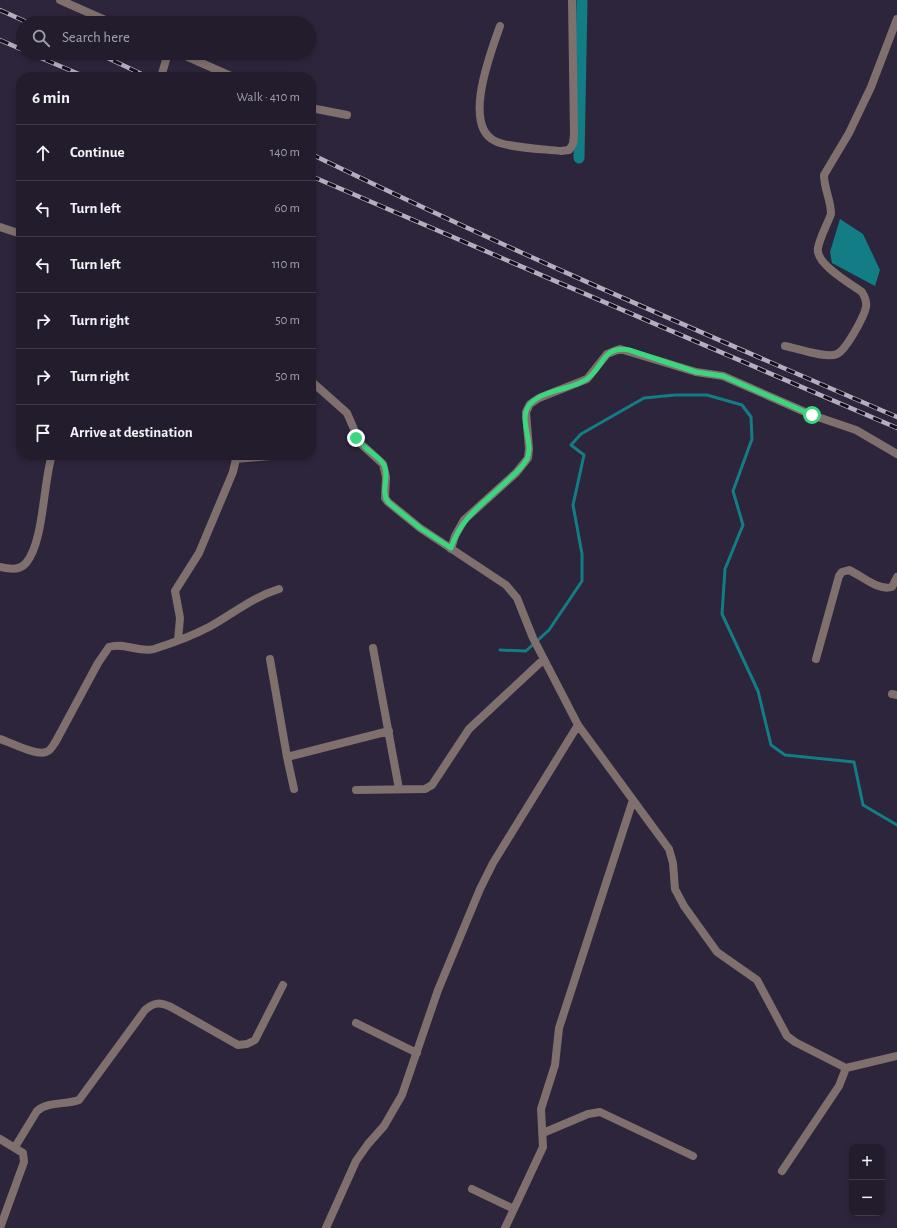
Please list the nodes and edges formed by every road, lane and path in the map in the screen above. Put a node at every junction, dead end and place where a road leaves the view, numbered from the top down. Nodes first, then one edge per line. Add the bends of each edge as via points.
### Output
1 (60, 0) edge
2 (572, 0) edge
3 (96, 16) edge
4 (897, 19) edge
5 (500, 26) dead end
6 (166, 60) edge
7 (195, 60) edge
8 (162, 72) edge
9 (222, 72) edge
10 (316, 109) edge
11 (347, 115) dead end
12 (0, 227) edge
13 (16, 232) edge
14 (785, 346) dead end
15 (316, 385) edge
16 (897, 454) edge
17 (50, 460) edge
18 (235, 460) edge
19 (451, 548) junction
20 (0, 568) edge
21 (897, 577) edge
22 (279, 589) dead end
23 (178, 640) junction
24 (373, 648) dead end
25 (543, 657) junction
26 (270, 659) dead end
27 (816, 659) dead end
28 (578, 725) junction
29 (389, 731) junction
30 (0, 739) edge
31 (287, 757) junction
32 (294, 789) dead end
33 (399, 789) junction
34 (356, 790) dead end
35 (633, 800) junction
36 (283, 985) dead end
37 (356, 1023) dead end
38 (417, 1053) junction
39 (897, 1056) edge
40 (846, 1068) junction
41 (543, 1133) junction
42 (0, 1139) edge
43 (15, 1147) junction
44 (693, 1156) dead end
45 (782, 1171) dead end
46 (472, 1189) dead end
47 (514, 1209) junction
48 (0, 1228) edge
49 (326, 1228) edge
50 (505, 1228) edge

1 - 3 street
2 - 5 street via 574,134 569,150 508,145 496,142 485,134 481,124 482,79
4 - 14 street via 849,134 824,175 831,214 818,248 818,256 823,263 862,292 866,299 862,318 843,349 836,354 828,355
6 - 8 street
7 - 9 street
10 - 11 street
12 - 13 street
15 - 19 street via 347,413 360,443 383,464 386,477 384,492 388,502 420,528
16 - 19 street via 856,430 812,415 723,376 696,372 620,349 607,354 587,379 530,404 526,412 528,458 464,520
17 - 20 street via 42,513 31,555 25,564 18,568
18 - 23 street via 233,472 199,553 175,591 180,618
19 - 25 street via 512,591
21 - 27 street via 892,588 887,589 849,570 842,572
22 - 23 street via 262,594 210,626
23 - 30 street via 152,649 121,645 109,647 48,752 35,752
24 - 29 street
25 - 28 street
25 - 33 street via 469,729 432,786 425,789
26 - 31 street
28 - 35 street
28 - 38 street via 493,863 480,889 438,990
29 - 31 street
29 - 33 street
31 - 32 street
33 - 34 street
35 - 40 street via 669,849 673,863 673,883 678,896 717,952 757,980 788,1036
35 - 41 street via 559,1028 555,1065 541,1109
36 - 43 street via 255,1040 247,1044 238,1045 160,1002 152,1004 79,1100 69,1104 41,1107
37 - 38 street
38 - 49 street via 393,1114 356,1161
39 - 40 street
40 - 45 street via 839,1086
41 - 44 street via 588,1114 600,1112
41 - 47 street via 543,1147
42 - 43 street
43 - 48 street via 23,1153 24,1162
46 - 47 street
47 - 50 street

